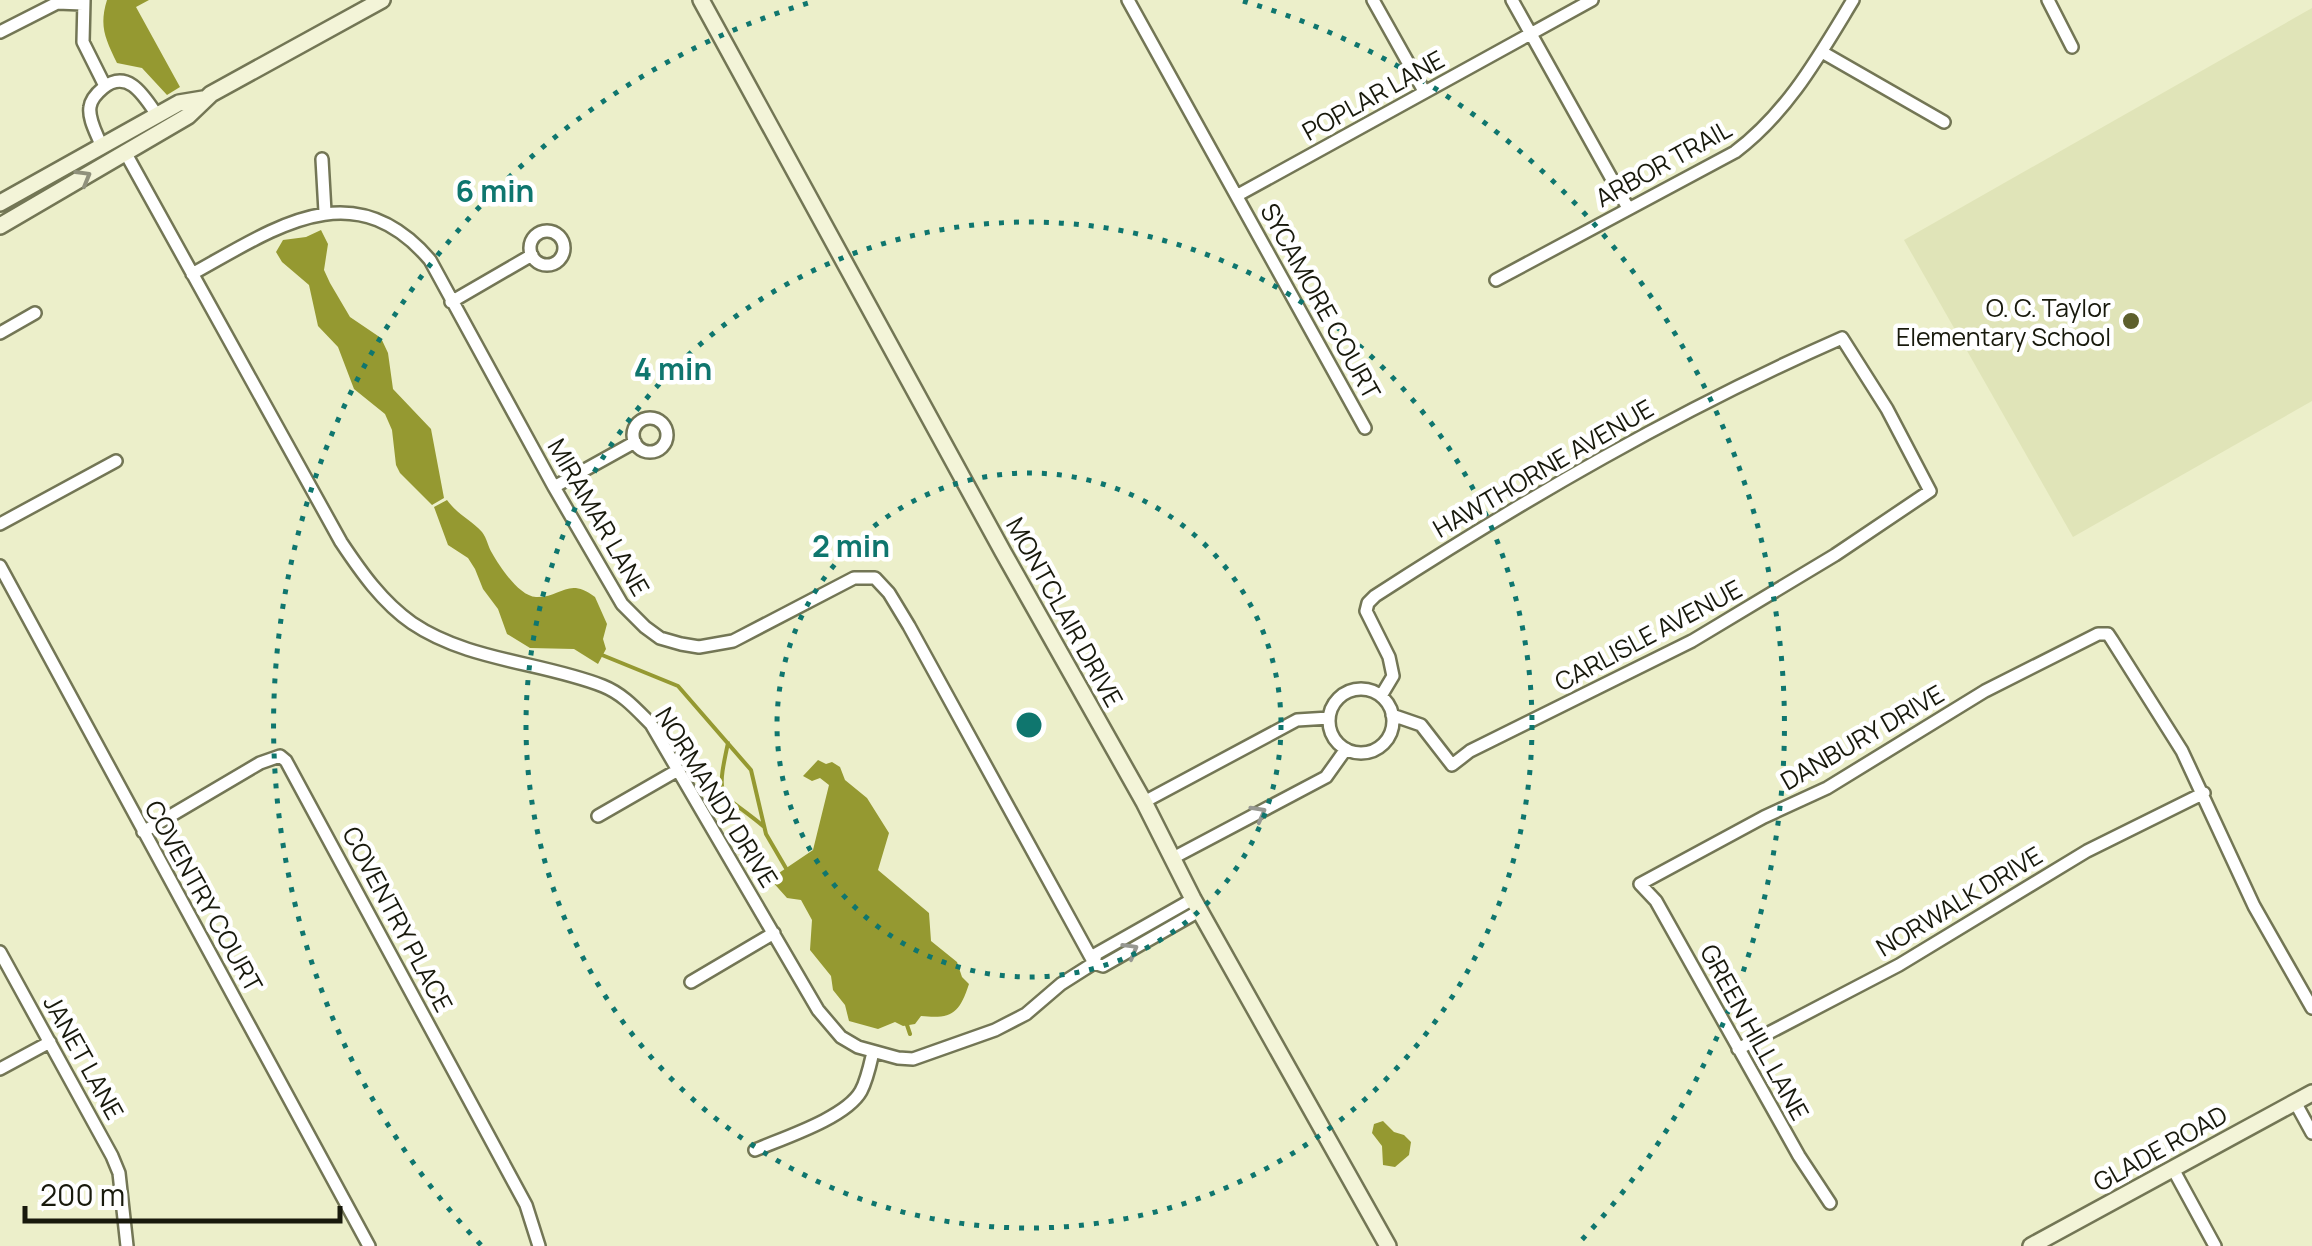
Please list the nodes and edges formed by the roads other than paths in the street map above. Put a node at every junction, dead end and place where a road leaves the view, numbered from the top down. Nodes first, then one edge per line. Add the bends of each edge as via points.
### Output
1 (382, 0) edge
2 (701, 0) edge
3 (1128, 0) edge
4 (1373, 0) edge
5 (1512, 0) edge
6 (1592, 0) edge
7 (1852, 0) edge
8 (2048, 0) edge
9 (84, 2) edge
10 (0, 32) edge
11 (1530, 33) junction
12 (2072, 47) dead end
13 (1822, 52) junction
14 (105, 86) junction
15 (1424, 91) junction
16 (203, 99) junction
17 (157, 114) junction
18 (1944, 122) dead end
19 (101, 145) junction
20 (125, 152) junction
21 (322, 158) dead end
22 (1238, 195) junction
23 (0, 203) edge
24 (1628, 208) junction
25 (325, 212) junction
26 (0, 226) edge
27 (532, 255) dead end
28 (192, 274) junction
29 (1496, 280) dead end
30 (451, 302) junction
31 (36, 313) dead end
32 (0, 333) edge
33 (1842, 338) joint
34 (1365, 428) dead end
35 (635, 442) dead end
36 (116, 461) dead end
37 (554, 488) junction
38 (0, 524) edge
39 (0, 566) edge
40 (1381, 696) junction
41 (1392, 715) junction
42 (1329, 718) junction
43 (1346, 749) junction
44 (678, 770) junction
45 (2204, 793) junction
46 (1144, 802) junction
47 (598, 816) dead end
48 (143, 832) junction
49 (1172, 858) junction
50 (1640, 884) joint
51 (1196, 905) junction
52 (774, 934) junction
53 (0, 952) edge
54 (1095, 959) junction
55 (691, 982) dead end
56 (2312, 1008) edge
57 (50, 1042) junction
58 (1738, 1049) junction
59 (874, 1052) junction
60 (0, 1069) edge
61 (2312, 1093) edge
62 (2295, 1102) junction
63 (2312, 1133) edge
64 (755, 1150) dead end
65 (2173, 1170) junction
66 (1830, 1203) dead end
67 (127, 1246) edge
68 (369, 1246) edge
69 (540, 1246) edge
70 (1388, 1246) edge
71 (2031, 1246) edge
72 (2215, 1246) edge

1 - 16 street
2 - 46 street, MONTCLAIR DRIVE
3 - 22 street, SYCAMORE COURT
4 - 15 street
5 - 11 street
6 - 11 street, POPLAR LANE
7 - 13 street, ARBOR TRAIL
8 - 12 street
9 - 10 street via 57,3
9 - 14 street via 84,42
11 - 15 street, POPLAR LANE
11 - 24 street
13 - 18 street
13 - 24 street, ARBOR TRAIL via 1755,137
14 - 17 street via 132,84
14 - 19 street via 90,108
15 - 22 street, POPLAR LANE
16 - 17 street
16 - 20 street via 188,116
17 - 19 street
19 - 23 street
26 -> 20 street
20 - 28 street, NORMANDY DRIVE
21 - 25 street
22 - 34 street, SYCAMORE COURT
24 - 29 street, ARBOR TRAIL
25 - 28 street, MIRAMAR LANE via 283,224
25 - 30 street, MIRAMAR LANE via 368,217 402,232 430,260
27 - 30 street
28 - 44 street, NORMANDY DRIVE via 368,582 412,623 452,643 603,686 626,699 651,724
30 - 37 street, MIRAMAR LANE
31 - 32 street
33 - 40 street, HAWTHORNE AVENUE via 1650,430 1375,596 1366,611 1394,676
33 - 41 street, CARLISLE AVENUE via 1930,491 1708,631 1452,765 1421,724
35 - 37 street
36 - 38 street
37 - 54 street, MIRAMAR LANE via 622,604 644,628 671,641 733,641 854,578 879,580
39 - 48 street, COVENTRY COURT
40 - 41 street
40 - 42 street via 1349,692
41 - 43 street via 1384,744 1366,752
42 - 43 street via 1333,736
42 - 46 street via 1297,720
49 -> 43 street via 1326,776
44 - 47 street
44 - 52 street, NORMANDY DRIVE
45 - 50 street, DANBURY DRIVE via 2108,634 2098,634
45 - 56 street via 2254,906
45 - 58 street, NORWALK DRIVE
46 - 49 street, MONTCLAIR DRIVE
48 - 68 street, COVENTRY COURT
48 - 69 street, COVENTRY PLACE via 260,763 280,756 286,761 526,1205
49 - 51 street, MONTCLAIR DRIVE
50 - 58 street, GREEN HILL LANE via 1656,901
51 - 54 street, NORMANDY DRIVE
51 - 70 street, MONTCLAIR DRIVE
52 - 55 street
52 - 59 street, NORMANDY DRIVE via 827,1024
53 - 57 street, JANET LANE
54 - 59 street, NORMANDY DRIVE via 1026,1014 994,1030 913,1058
57 - 60 street
57 - 67 street, JANET LANE via 112,1156
58 - 66 street, GREEN HILL LANE
59 - 64 street via 854,1101
61 - 62 street, GLADE ROAD
62 - 63 street
62 - 65 street, GLADE ROAD
65 - 71 street, GLADE ROAD
65 - 72 street

